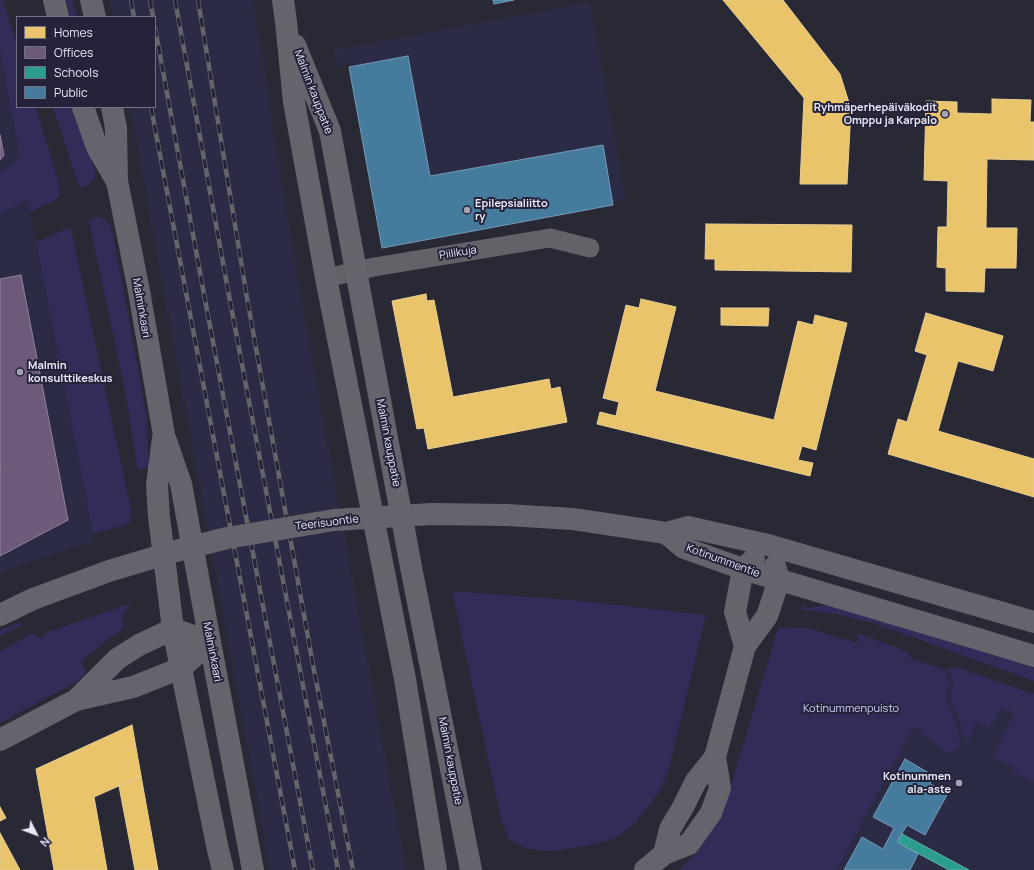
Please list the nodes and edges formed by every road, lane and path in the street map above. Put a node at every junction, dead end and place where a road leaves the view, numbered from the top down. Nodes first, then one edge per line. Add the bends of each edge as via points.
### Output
1 (54, 0) edge
2 (91, 0) edge
3 (283, 0) edge
4 (58, 16) edge
5 (95, 16) edge
6 (286, 22) junction
7 (83, 108) edge
8 (112, 108) edge
9 (117, 181) junction
10 (590, 248) dead end
11 (356, 272) junction
12 (326, 278) junction
13 (164, 435) junction
14 (666, 533) joint
15 (686, 537) junction
16 (768, 545) junction
17 (743, 569) junction
18 (779, 580) junction
19 (0, 615) edge
20 (1034, 622) edge
21 (173, 630) junction
22 (210, 642) junction
23 (745, 646) junction
24 (1034, 656) edge
25 (181, 668) junction
26 (76, 700) junction
27 (0, 740) edge
28 (223, 870) edge
29 (253, 870) edge
30 (436, 870) edge
31 (471, 870) edge
32 (645, 870) edge

1 - 4 main road
2 - 5 main road
3 - 6 main road, Malmin kauppatie
6 - 11 main road, Malmin kauppatie via 330,131
6 - 12 main road, Malmin kauppatie via 294,102
7 - 9 main road, Malminkaari via 97,147
8 - 9 main road, Malminkaari via 116,128
9 - 13 main road, Malminkaari
10 - 11 street, Piilikuja via 550,238
11 - 12 street, Piilikuja
11 - 31 main road, Malmin kauppatie
12 - 30 main road, Malmin kauppatie via 405,679
13 - 21 main road, Malminkaari via 157,485
13 - 22 main road, Malminkaari via 181,484
14 - 15 main road, Kotinummentie
14 - 19 main road, Teerisuontie, bridge via 573,519 507,515 432,514 334,520 227,538 172,552 109,571 33,599
15 - 16 main road, Kotinummentie
15 - 17 main road, Kotinummentie
16 - 17 main road
16 - 18 main road
16 - 20 main road, Kotinummentie
17 - 18 main road, Kotinummentie
17 - 23 main road via 734,612
18 - 23 main road via 767,616
18 - 24 main road, Kotinummentie
21 - 22 main road
21 - 25 main road, Malminkaari
21 - 26 main road via 139,645 117,659
22 - 25 main road
22 - 29 main road, Malminkaari
23 - 32 main road via 715,757 720,788 711,813 689,844 664,854
25 - 26 main road via 133,687
25 - 28 main road, Malminkaari
26 - 27 main road

